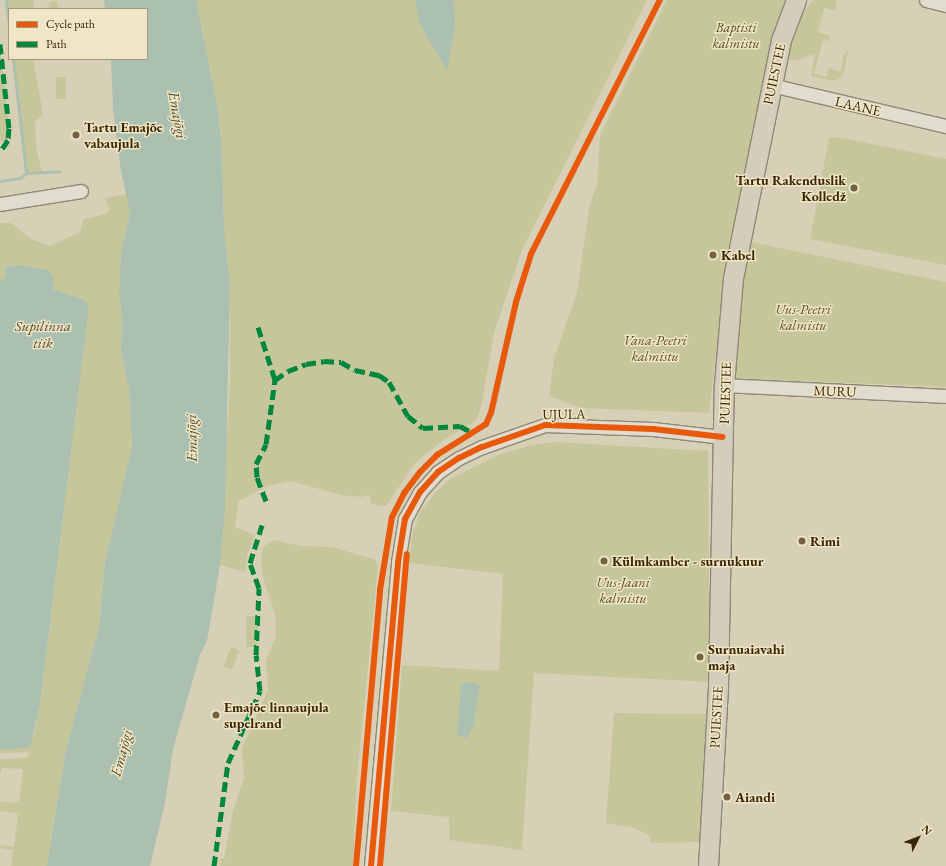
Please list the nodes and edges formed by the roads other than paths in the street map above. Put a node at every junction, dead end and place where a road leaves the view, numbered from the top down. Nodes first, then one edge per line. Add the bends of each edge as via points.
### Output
1 (926, 0) edge
2 (796, 2) edge
3 (946, 5) edge
4 (771, 85) junction
5 (946, 126) edge
6 (81, 191) dead end
7 (0, 204) edge
8 (724, 385) junction
9 (946, 396) edge
10 (723, 437) junction
11 (371, 866) edge
12 (708, 866) edge

1 - 3 street
2 - 4 highway, PUIESTEE via 781,40
4 - 5 street, LAANE
4 - 8 highway, PUIESTEE via 733,278
6 - 7 street
8 - 9 street, MURU
8 - 10 highway, PUIESTEE
10 - 11 street, UJULA via 646,429 544,425 482,447 460,458 438,472 420,492 405,519 397,569
10 - 12 highway, PUIESTEE via 718,686

